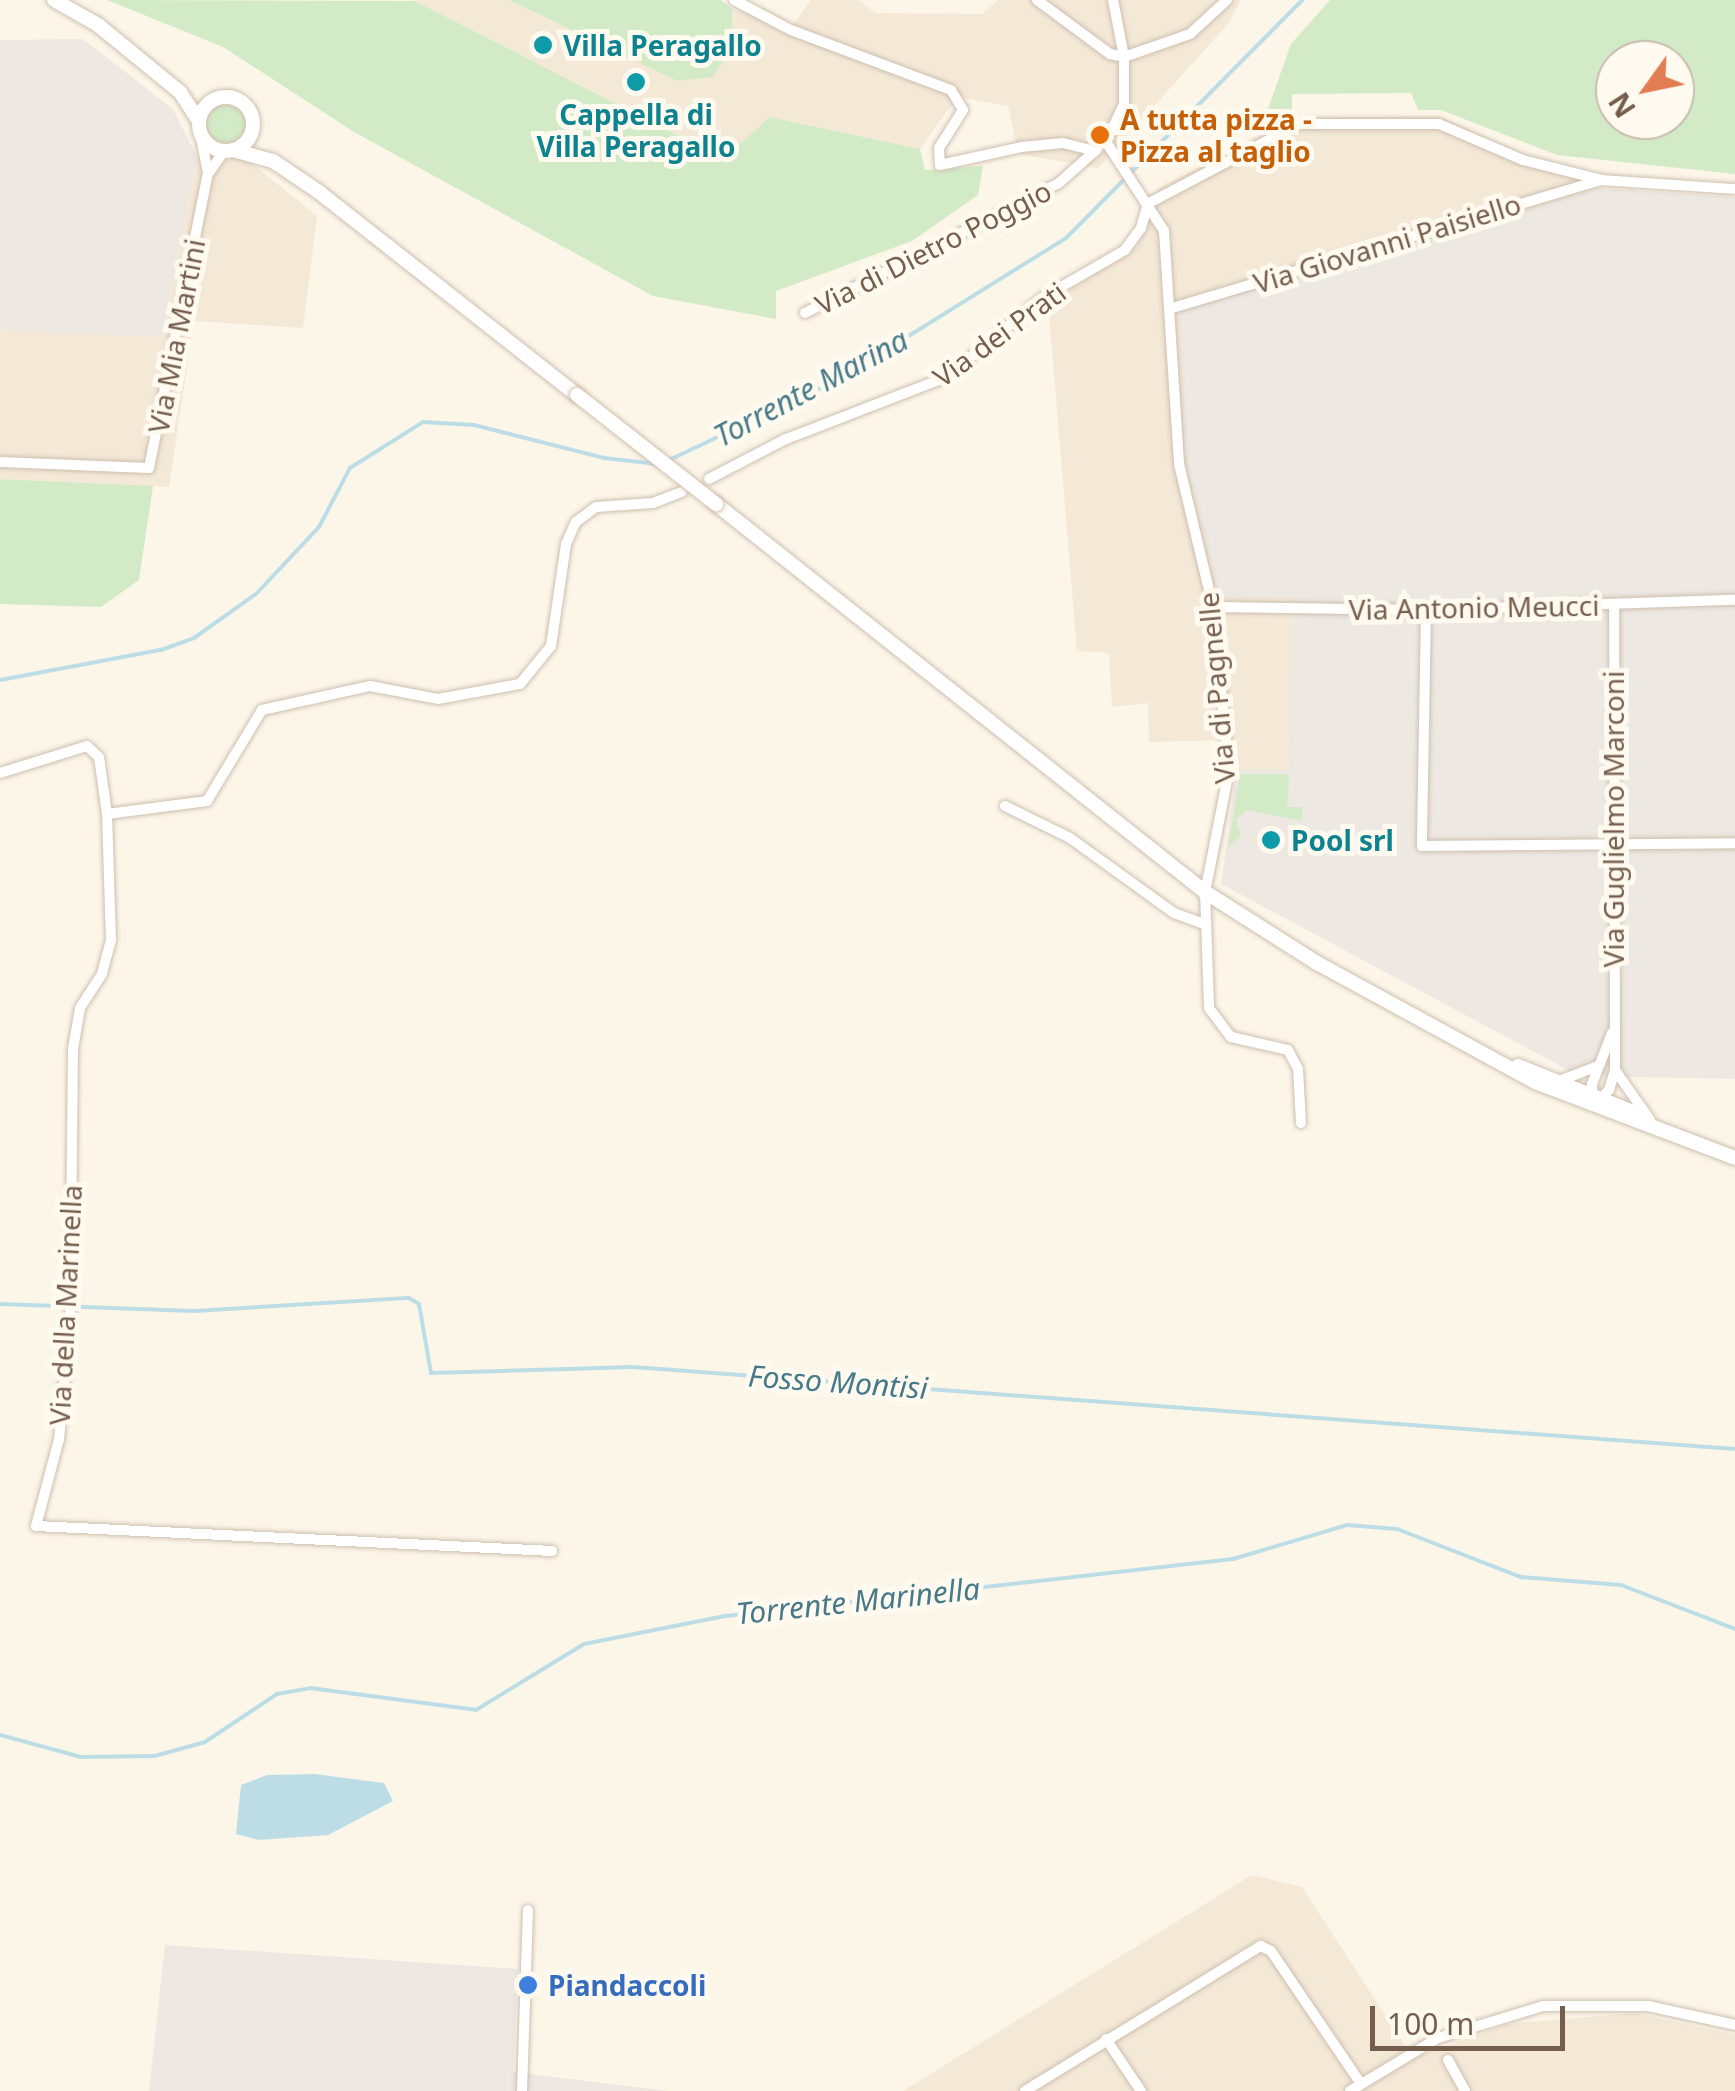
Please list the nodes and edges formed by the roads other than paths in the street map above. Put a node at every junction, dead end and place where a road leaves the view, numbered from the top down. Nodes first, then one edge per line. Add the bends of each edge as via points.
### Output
1 (54, 0) edge
2 (734, 0) edge
3 (1037, 0) edge
4 (1112, 0) edge
5 (1228, 0) edge
6 (1124, 57) junction
7 (180, 92) junction
8 (218, 98) junction
9 (253, 126) junction
10 (200, 127) junction
11 (1110, 148) junction
12 (228, 150) junction
13 (1095, 150) junction
14 (273, 162) junction
15 (208, 174) junction
16 (1602, 180) junction
17 (1735, 188) edge
18 (1146, 198) junction
19 (1172, 308) junction
20 (805, 313) dead end
21 (0, 462) edge
22 (709, 479) dead end
23 (682, 492) dead end
24 (1735, 600) edge
25 (1614, 605) junction
26 (1212, 607) junction
27 (1426, 610) junction
28 (0, 773) edge
29 (1005, 806) dead end
30 (108, 814) junction
31 (1735, 843) edge
32 (1613, 844) junction
33 (1205, 892) junction
34 (1204, 924) junction
35 (1612, 1033) junction
36 (1489, 1056) junction
37 (1599, 1066) junction
38 (1615, 1070) junction
39 (1559, 1082) junction
40 (1596, 1100) junction
41 (1650, 1120) junction
42 (1301, 1123) dead end
43 (1701, 1146) junction
44 (1735, 1158) edge
45 (552, 1551) dead end
46 (528, 1910) dead end
47 (1735, 2024) edge
48 (1106, 2039) junction
49 (1448, 2060) dead end
50 (1361, 2084) junction
51 (522, 2091) edge
52 (1025, 2091) edge
53 (1141, 2091) edge
54 (1350, 2091) edge
55 (1464, 2091) edge

1 - 7 main road
2 - 13 street via 791,30 951,90 963,110 939,148 940,165 1020,147
3 - 6 street via 1110,54
4 - 6 street
5 - 6 street via 1190,34
6 - 11 street via 1124,104
7 - 8 main road
7 - 10 main road
8 - 9 main road via 246,105
8 - 10 main road
9 - 12 main road
9 - 14 main road
10 - 12 main road
10 - 15 street, Via Mia Martini
11 - 13 street, Via di Dietro Poggio
11 - 18 street, Via di Pagnelle
12 - 14 main road
12 - 15 street, Via Mia Martini
13 - 20 street, Via di Dietro Poggio via 1059,183
14 - 33 main road, bridge
15 - 21 street, Via Mia Martini via 149,468
16 - 17 street
16 - 18 street via 1522,160 1439,124 1299,124
16 - 19 street, Via Giovanni Paisiello
18 - 19 street, Via di Pagnelle via 1164,231
18 - 22 street, Via dei Prati via 1142,228 1125,250 1042,298 946,377 895,403 786,440
19 - 26 street, Via di Pagnelle via 1179,464
23 - 30 street via 652,503 596,507 576,522 566,544 552,646 520,684 438,699 370,686 262,710 207,801
24 - 25 street, Via Antonio Meucci
25 - 27 street, Via Antonio Meucci
25 - 32 street, Via Guglielmo Marconi
26 - 27 street, Via Antonio Meucci
26 - 33 street, Via di Pagnelle via 1229,771
27 - 32 street via 1422,846
28 - 30 street via 87,746 99,757
29 - 34 street via 1070,838 1174,913
30 - 45 street, Via della Marinella via 111,940 102,974 80,1008 73,1050 70,1320 58,1439 36,1526
31 - 32 street
32 - 35 street, Via Guglielmo Marconi
33 - 34 street, Via di Pagnelle
33 - 36 main road via 1317,963
34 - 42 street, Via di Pagnelle via 1209,1008 1231,1037 1288,1050 1298,1069
35 - 37 street, Via Guglielmo Marconi
35 - 38 street, Via Guglielmo Marconi
36 - 39 main road
36 - 40 main road
37 - 39 street
37 - 40 street, Via Guglielmo Marconi
38 - 40 street, Via Guglielmo Marconi
38 - 41 street
39 - 40 main road
40 - 41 main road
40 - 43 main road
41 - 43 main road
43 - 44 main road
46 - 51 street
47 - 50 street via 1618,2003 1543,2006 1438,2038
48 - 50 street via 1261,1946 1271,1951
48 - 52 street
48 - 53 street
49 - 55 street
50 - 54 street

